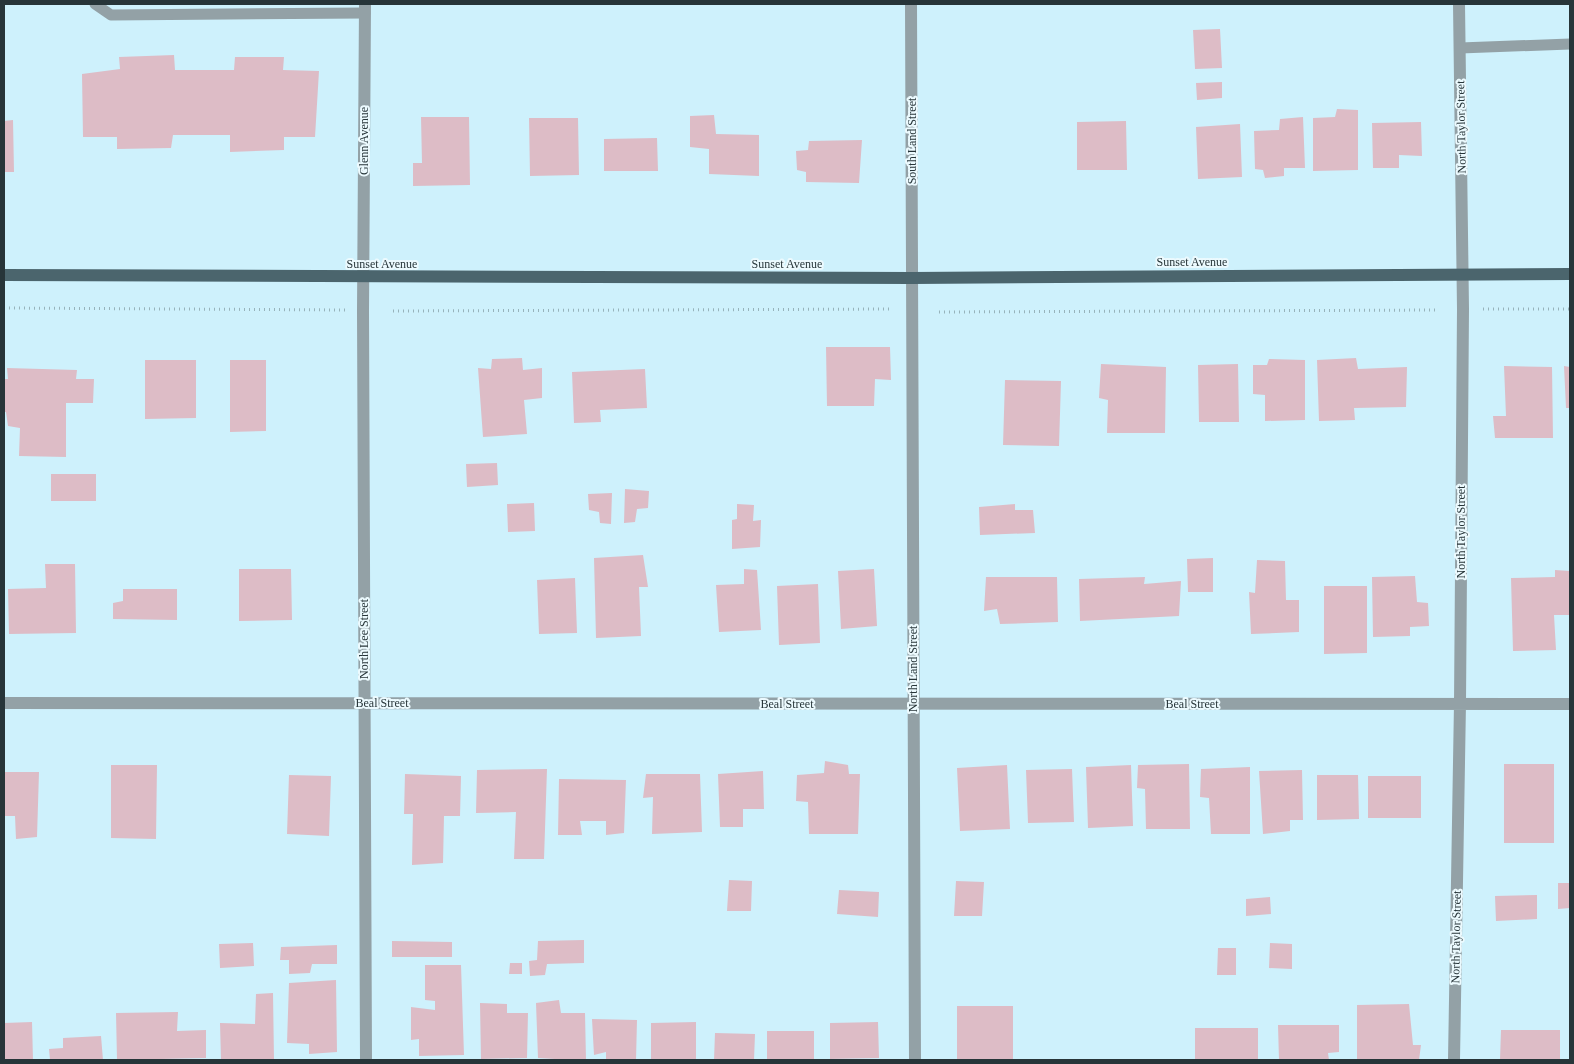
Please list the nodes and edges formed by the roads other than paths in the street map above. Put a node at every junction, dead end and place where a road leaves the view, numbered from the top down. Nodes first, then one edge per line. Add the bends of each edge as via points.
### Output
1 (94, 4) edge
2 (911, 4) edge
3 (1459, 4) edge
4 (365, 8) edge
5 (1570, 44) edge
6 (1460, 48) junction
7 (1463, 274) junction
8 (1570, 274) edge
9 (4, 275) edge
10 (363, 277) junction
11 (912, 278) junction
12 (364, 702) junction
13 (4, 703) edge
14 (1460, 703) junction
15 (1570, 704) edge
16 (912, 705) junction
17 (366, 1060) edge
18 (915, 1060) edge
19 (1454, 1060) edge

1 - 4 lane via 111,15
2 - 11 street, South Land Street
3 - 6 street, North Taylor Street
4 - 10 street, Glenn Avenue
5 - 6 lane
6 - 7 street, North Taylor Street
7 - 8 main road, Sunset Avenue
7 - 11 main road, Sunset Avenue
7 - 14 street, North Taylor Street
9 - 10 main road, Sunset Avenue
10 - 11 main road, Sunset Avenue
10 - 12 street, North Lee Street
11 - 16 street, North Land Street
12 - 13 street, Beal Street
12 - 16 street, Beal Street
12 - 17 street, North Lee Street
14 - 15 street, Beal Street
14 - 16 street, Beal Street
14 - 19 street, North Taylor Street
16 - 18 street, North Land Street

